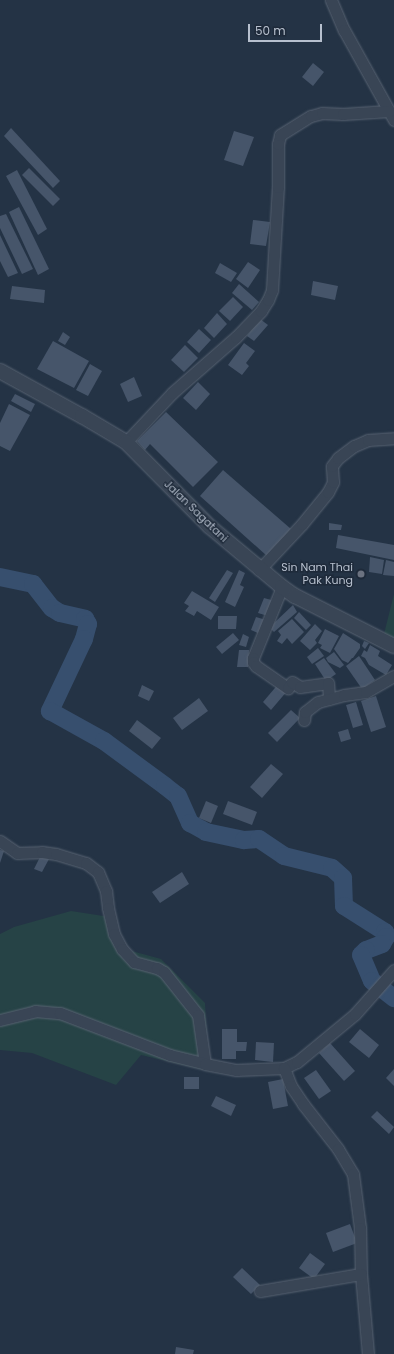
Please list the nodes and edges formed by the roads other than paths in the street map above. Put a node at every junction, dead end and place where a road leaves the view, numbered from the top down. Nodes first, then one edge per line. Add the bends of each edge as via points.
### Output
1 (331, 0) edge
2 (392, 116) edge
3 (0, 372) edge
4 (394, 438) edge
5 (126, 442) junction
6 (259, 570) junction
7 (282, 587) junction
8 (394, 646) edge
9 (394, 676) edge
10 (329, 699) junction
11 (304, 720) dead end
12 (0, 841) edge
13 (394, 970) edge
14 (0, 1020) edge
15 (204, 1064) junction
16 (284, 1068) junction
17 (361, 1274) junction
18 (260, 1291) dead end
19 (368, 1354) edge

1 - 2 street via 344,30
2 - 5 street via 322,113 311,116 280,135 272,290 268,300 236,337 172,393
3 - 5 street, Jalan Sagatani
4 - 6 street via 368,440 354,446 338,458 332,466 333,482 328,492
5 - 6 street, Jalan Sagatani via 209,526
6 - 7 street, Jalan Sagatani
7 - 8 street, Jalan Sagatani
7 - 10 street via 253,662 288,688 292,682 300,687 328,683
9 - 10 street via 366,692
10 - 11 street via 305,712
12 - 15 street via 17,853 56,854 86,863 98,872 106,891 114,934 122,949 134,962 164,972 198,1016
13 - 16 street via 355,1014 297,1062
14 - 15 street via 35,1011 60,1013 170,1055
15 - 16 street via 236,1070
16 - 17 street via 303,1104 338,1149 353,1174 360,1228
17 - 18 street
17 - 19 street

